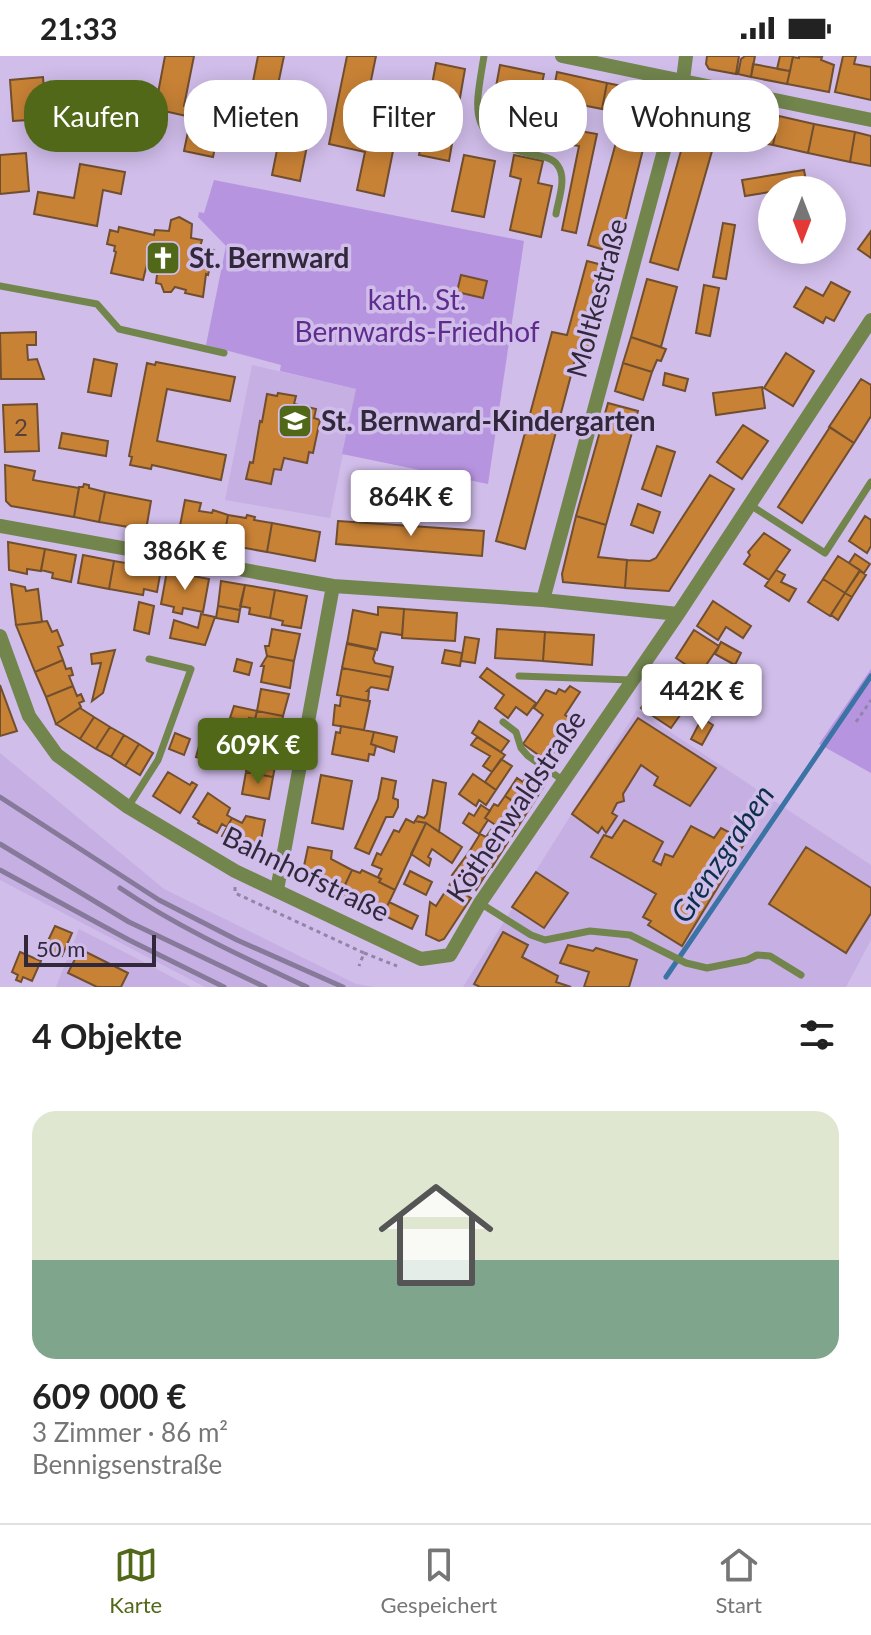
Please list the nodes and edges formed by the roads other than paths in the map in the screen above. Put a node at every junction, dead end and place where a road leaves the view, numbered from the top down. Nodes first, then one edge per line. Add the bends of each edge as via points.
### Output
1 (484, 56) edge
2 (562, 56) edge
3 (686, 56) edge
4 (683, 80) joint
5 (779, 100) edge
6 (871, 120) edge
7 (664, 152) edge
8 (556, 214) dead end
9 (0, 286) edge
10 (871, 320) edge
11 (224, 353) dead end
12 (871, 482) edge
13 (750, 505) junction
14 (0, 526) edge
15 (333, 586) junction
16 (543, 600) junction
17 (678, 614) junction
18 (0, 636) edge
19 (149, 659) dead end
20 (519, 676) dead end
21 (633, 680) junction
22 (503, 722) dead end
23 (564, 781) junction
24 (128, 807) junction
25 (277, 890) junction
26 (480, 903) junction
27 (421, 959) joint
28 (801, 975) dead end

1 - 8 lane via 476,113 481,128 508,148 558,166 562,178
2 - 4 street
3 - 4 street, Moltkestraße
5 - 6 street
7 - 16 street, Moltkestraße
9 - 11 lane via 97,304 119,329
10 - 13 street, Köthenwaldstraße
12 - 13 lane via 825,553
13 - 17 street, Köthenwaldstraße
14 - 15 street
15 - 16 street
15 - 25 street
16 - 17 street
17 - 21 street, Köthenwaldstraße
18 - 24 street, Bahnhofstraße via 29,716 57,755
19 - 24 lane via 191,669 158,760
20 - 21 lane
21 - 23 street, Köthenwaldstraße
22 - 23 lane via 516,732 528,756
23 - 26 street, Köthenwaldstraße
24 - 25 street, Bahnhofstraße
25 - 27 street, Bahnhofstraße
26 - 27 street, Köthenwaldstraße via 450,955
26 - 28 lane via 545,940 590,931 630,935 707,968 757,955 770,956

